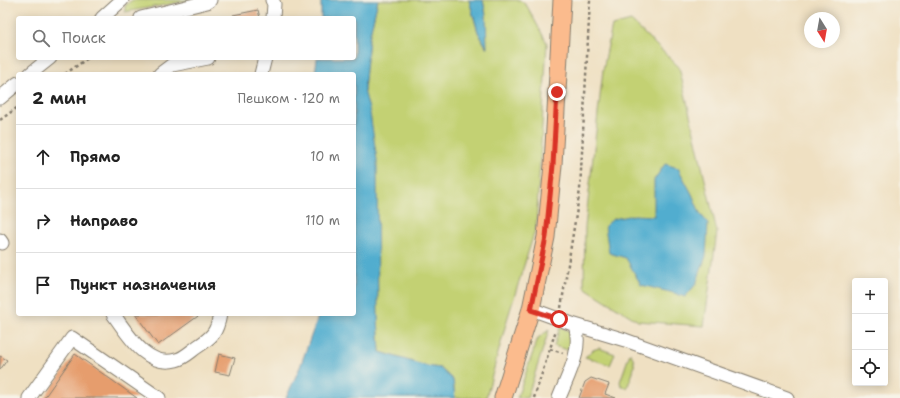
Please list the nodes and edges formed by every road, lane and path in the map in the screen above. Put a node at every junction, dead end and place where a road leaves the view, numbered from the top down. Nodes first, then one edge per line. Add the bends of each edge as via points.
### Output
1 (122, 0) edge
2 (210, 0) edge
3 (272, 0) edge
4 (562, 0) edge
5 (590, 0) edge
6 (104, 16) edge
7 (149, 16) edge
8 (273, 16) edge
9 (48, 60) edge
10 (85, 60) edge
11 (196, 60) edge
12 (264, 60) edge
13 (32, 72) edge
14 (68, 72) edge
15 (162, 72) edge
16 (262, 72) edge
17 (16, 86) edge
18 (0, 98) edge
19 (16, 108) edge
20 (0, 120) edge
21 (531, 310) junction
22 (115, 316) edge
23 (220, 316) edge
24 (559, 319) junction
25 (575, 325) junction
26 (29, 398) edge
27 (159, 398) edge
28 (503, 398) edge
29 (534, 398) edge
30 (559, 398) edge
31 (787, 398) edge

1 - 6 lane
2 - 7 lane
3 - 8 lane
4 - 21 main road via 553,165 546,237
5 - 24 path via 580,190
9 - 13 lane
10 - 14 path
11 - 15 lane via 172,64
12 - 16 lane
17 - 18 lane
19 - 20 path
21 - 24 lane
21 - 28 main road
22 - 23 lane via 138,346 152,359 166,362 177,360 211,338 218,326
24 - 25 lane
24 - 29 path
25 - 30 lane via 578,346
25 - 31 lane via 625,340
26 - 27 lane via 72,338

